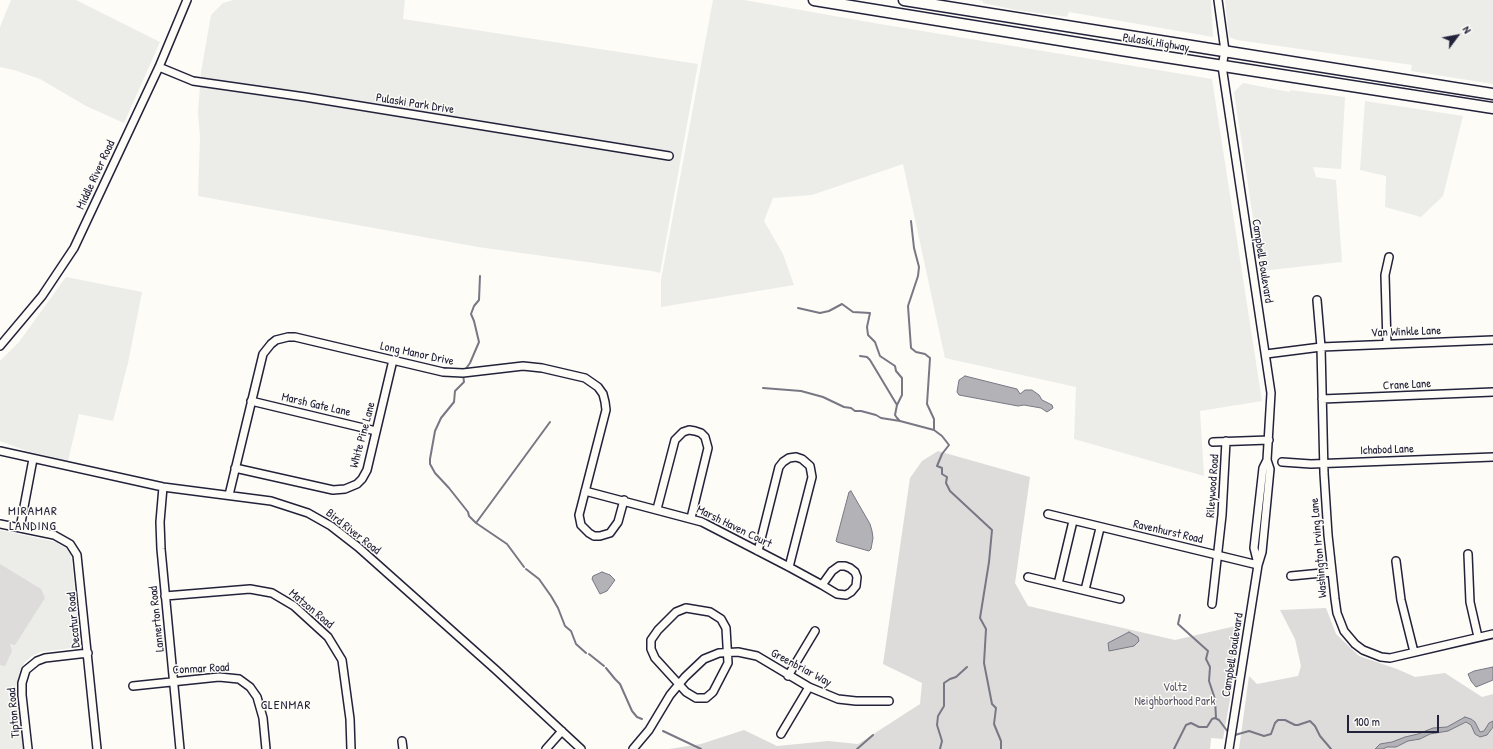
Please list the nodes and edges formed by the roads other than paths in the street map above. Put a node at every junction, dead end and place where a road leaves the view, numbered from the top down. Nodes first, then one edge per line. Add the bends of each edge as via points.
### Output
1 (187, 0) edge
2 (814, 0) edge
3 (904, 0) edge
4 (1218, 0) edge
5 (1225, 51) junction
6 (1222, 66) junction
7 (159, 67) junction
8 (1493, 94) edge
9 (1493, 108) edge
10 (670, 156) dead end
11 (1389, 257) dead end
12 (1317, 300) dead end
13 (1493, 340) edge
14 (1387, 344) junction
15 (0, 346) edge
16 (1321, 347) junction
17 (1266, 354) junction
18 (393, 360) junction
19 (1493, 392) edge
20 (1322, 400) junction
21 (251, 401) junction
22 (376, 431) junction
23 (1269, 440) junction
24 (1226, 441) junction
25 (1213, 442) dead end
26 (0, 451) edge
27 (1493, 456) edge
28 (33, 459) junction
29 (1282, 462) dead end
30 (1324, 464) junction
31 (235, 468) junction
32 (163, 486) junction
33 (585, 491) junction
34 (229, 495) junction
35 (624, 500) junction
36 (657, 509) junction
37 (1048, 514) dead end
38 (691, 518) junction
39 (1073, 521) junction
40 (0, 524) edge
41 (20, 528) junction
42 (1100, 528) junction
43 (758, 550) junction
44 (1468, 554) dead end
45 (1218, 555) junction
46 (1396, 560) dead end
47 (1258, 565) junction
48 (789, 567) junction
49 (1332, 572) junction
50 (1291, 576) dead end
51 (1028, 577) dead end
52 (1058, 584) junction
53 (822, 585) junction
54 (1085, 590) junction
55 (165, 596) junction
56 (1120, 598) dead end
57 (1212, 604) dead end
58 (815, 630) dead end
59 (1493, 634) edge
60 (1478, 638) junction
61 (728, 652) junction
62 (1414, 652) junction
63 (88, 653) junction
64 (788, 676) junction
65 (173, 681) junction
66 (679, 684) junction
67 (133, 686) dead end
68 (809, 687) junction
69 (889, 701) dead end
70 (562, 731) junction
71 (781, 734) dead end
72 (402, 741) dead end
73 (28, 749) edge
74 (98, 749) edge
75 (180, 749) edge
76 (266, 749) edge
77 (351, 749) edge
78 (403, 749) edge
79 (546, 749) edge
80 (581, 749) edge
81 (633, 749) edge
82 (1229, 749) edge

1 - 7 street, Middle River Road
2 - 6 highway, Pulaski Highway
3 - 5 highway, Pulaski Highway
4 - 5 street, Campbell Boulevard
5 - 6 street, Campbell Boulevard
5 - 8 highway, Pulaski Highway
6 - 9 highway, Pulaski Highway
6 - 17 street, Campbell Boulevard
7 - 10 street, Pulaski Park Drive via 193,81
7 - 15 street, Middle River Road via 74,248 42,296
11 - 14 street via 1385,274
12 - 16 street, Washington Irving Lane
13 - 14 street, Van Winkle Lane
14 - 16 street, Van Winkle Lane
16 - 17 street, Van Winkle Lane
16 - 20 street, Washington Irving Lane
17 - 23 street, Campbell Boulevard via 1271,393
18 - 21 street, Long Manor Drive via 295,337 282,338 270,344 263,354
18 - 22 street, White Pine Lane
18 - 33 street, Long Manor Drive via 456,373 533,366 585,378 592,382 602,394 606,412
19 - 20 street, Crane Lane
20 - 30 street, Washington Irving Lane
21 - 22 street, Marsh Gate Lane
21 - 31 street, Long Manor Drive
22 - 31 street, White Pine Lane via 365,474 357,484 345,490 333,490
23 - 24 street, Rileywood Road
23 - 47 street, Campbell Boulevard via 1267,460 1270,469 1262,552
24 - 25 street, Rileywood Road
24 - 45 street, Rileywood Road
26 - 28 street, Bird River Road
27 - 30 street, Ichabod Lane
28 - 32 street, Bird River Road
28 - 41 street
29 - 30 street, Ichabod Lane
30 - 49 street, Washington Irving Lane
31 - 34 street, Long Manor Drive
32 - 34 street, Bird River Road
32 - 55 street, Lannerton Road via 160,522
33 - 35 street, Marsh Haven Court
33 - 35 street, Long Manor Drive via 579,520 584,530 594,536 605,535 614,529
34 - 70 street, Bird River Road via 298,508 331,526 358,547
35 - 36 street, Marsh Haven Court
36 - 38 street, Marsh Haven Court
36 - 38 street via 675,440 683,432 695,430 705,437 708,448
37 - 39 street, Ravenhurst Road
38 - 43 street, Marsh Haven Court
39 - 42 street, Ravenhurst Road
39 - 52 street
40 - 41 street, Decatur Road
41 - 63 street, Decatur Road via 54,535 70,544 78,555
42 - 45 street, Ravenhurst Road
42 - 54 street
43 - 48 street, Marsh Haven Court
43 - 48 street via 779,467 789,458 802,459 810,466 812,477
44 - 60 street via 1470,602
45 - 47 street, Ravenhurst Road
45 - 57 street, Rileywood Road
46 - 62 street via 1401,600
47 - 82 street, Campbell Boulevard
48 - 53 street, Marsh Haven Court
49 - 50 street
49 - 62 street, Washington Irving Lane via 1337,613 1344,631 1355,644 1363,650 1385,657
51 - 52 street
52 - 54 street
53 - 53 street, Marsh Haven Court via 837,594 846,595 855,588 857,577 850,568 839,566 832,570
54 - 56 street
55 - 65 street, Lannerton Road
55 - 77 street, Matzon Road via 250,589 272,593 294,606 328,637 342,660 350,718
58 - 64 street
59 - 60 street, Washington Irving Lane
60 - 62 street, Washington Irving Lane
61 - 64 street, Greenbriar Way via 757,656
61 - 66 street, Greenbriar Way via 704,659
61 - 66 street via 726,668 710,696 696,698
61 - 66 street via 726,628 717,615 686,608 676,612 654,636 650,645 655,658
63 - 73 street, Tipton Road via 44,658 26,670 22,695
63 - 74 street, Decatur Road
64 - 68 street, Greenbriar Way
65 - 67 street, Conmar Road
65 - 75 street, Lannerton Road
65 - 76 street, Conmar Road via 223,677 239,679 245,683 254,691 261,706
66 - 81 street, Greenbriar Way via 655,722
68 - 69 street, Greenbriar Way via 846,701
68 - 71 street
70 - 79 street
70 - 80 street, Bird River Road
72 - 78 street

